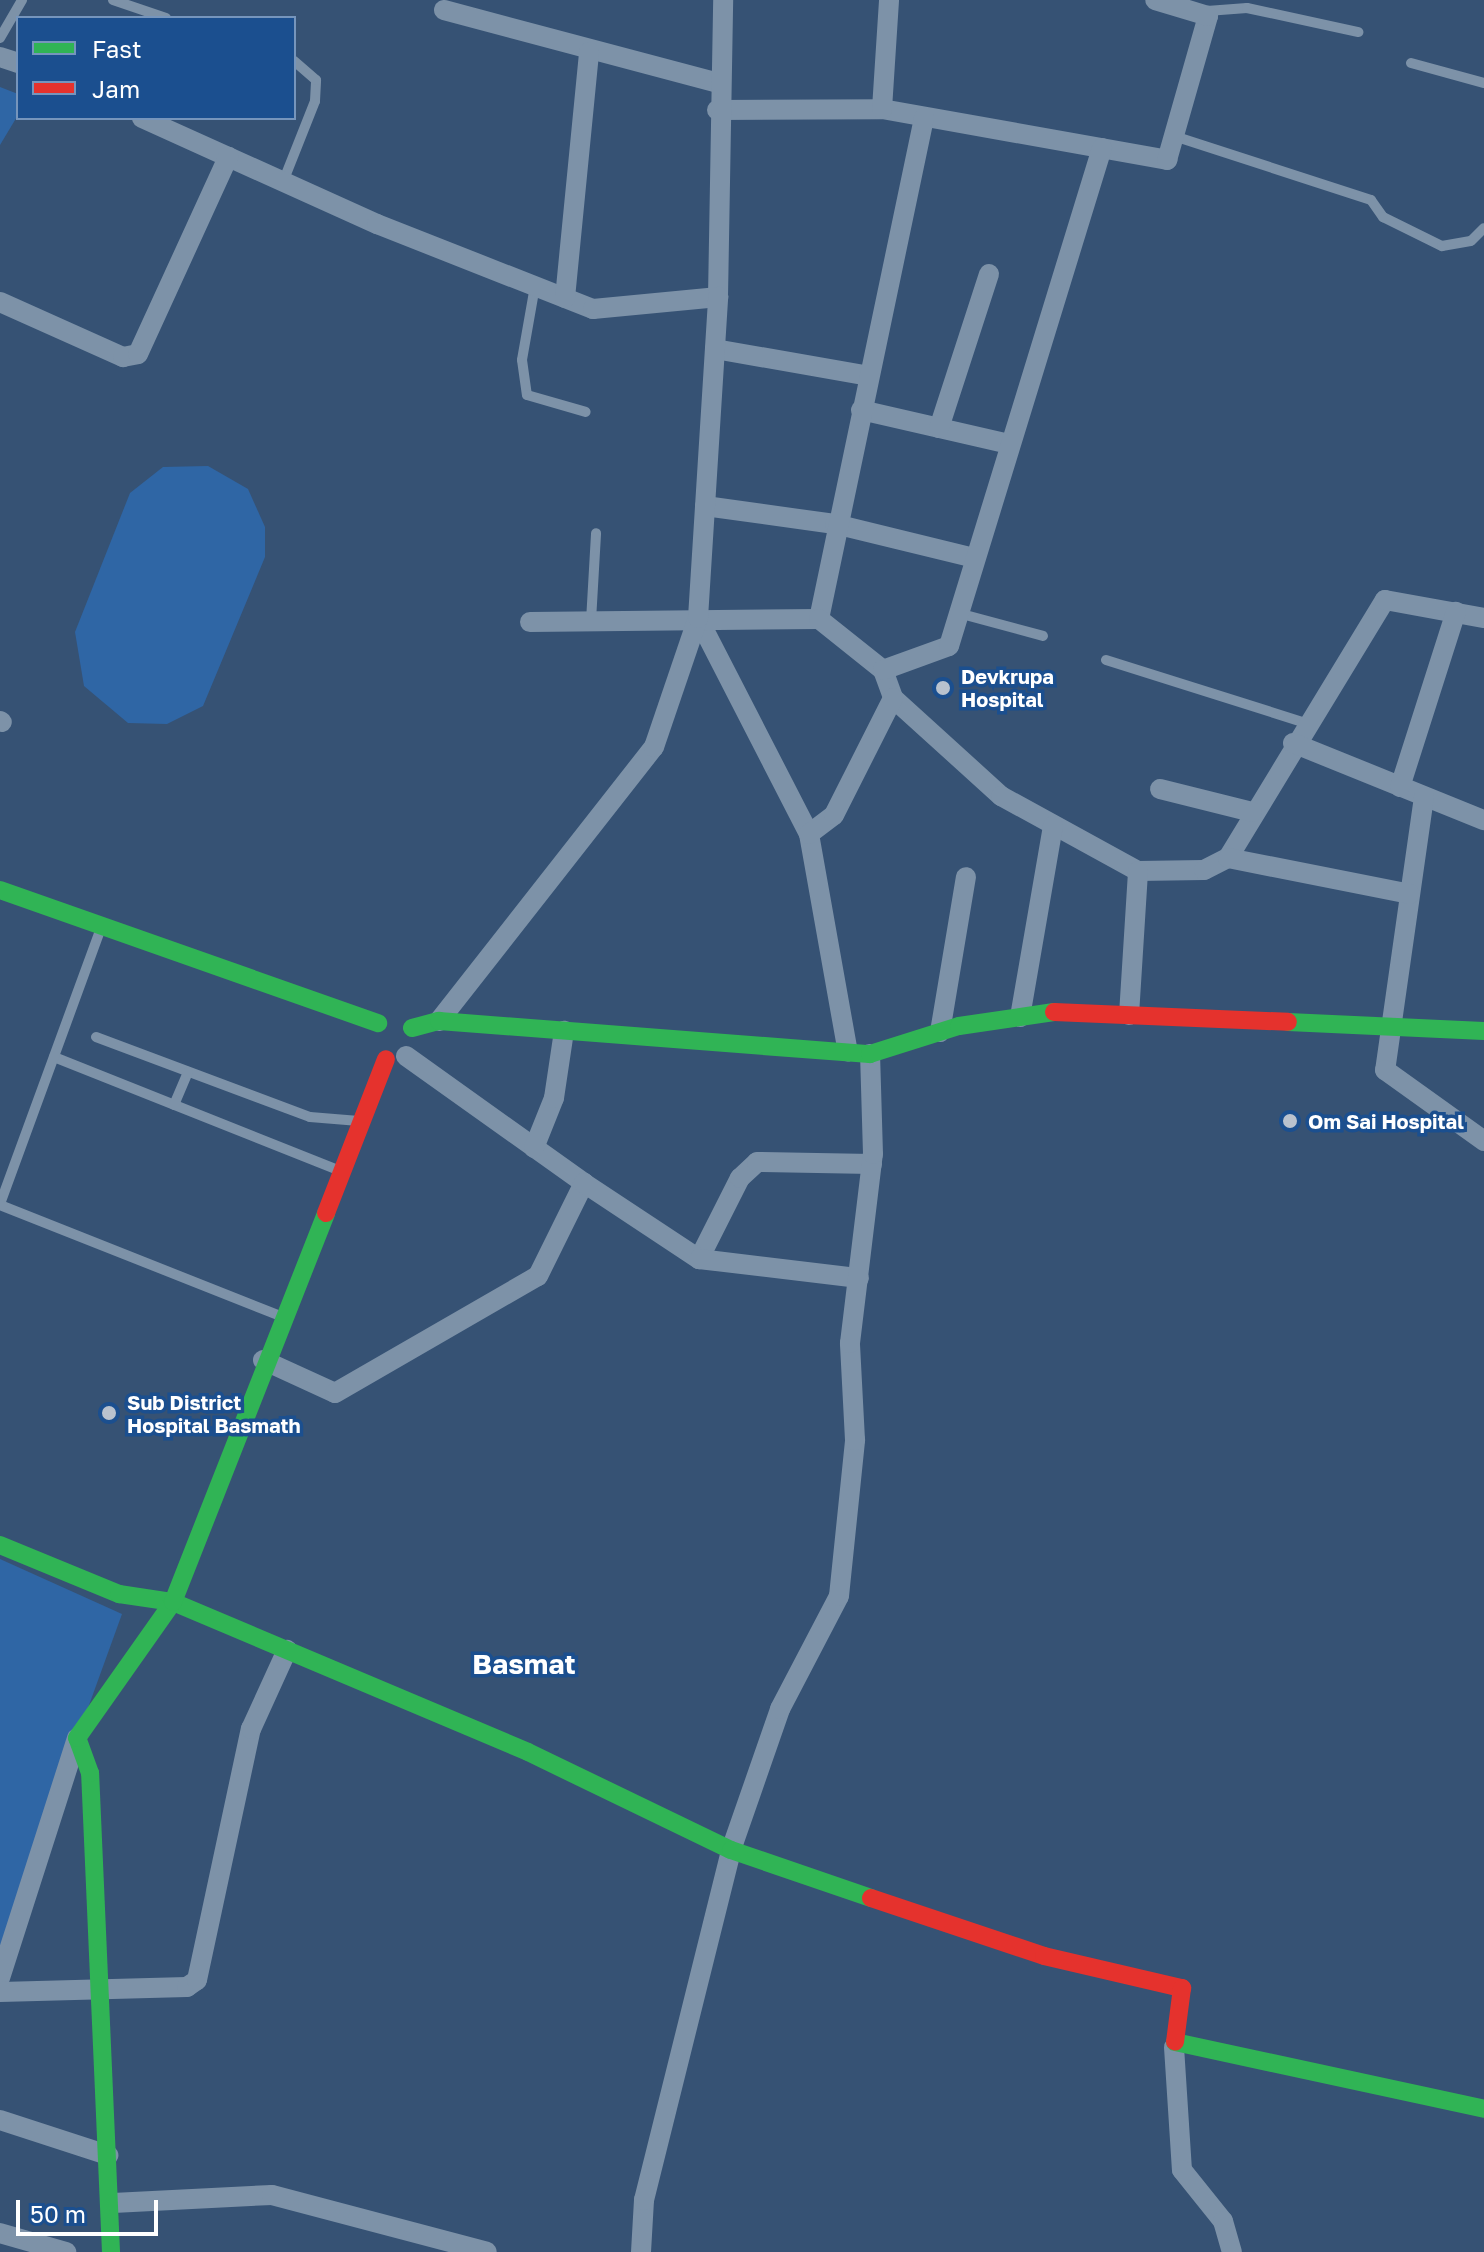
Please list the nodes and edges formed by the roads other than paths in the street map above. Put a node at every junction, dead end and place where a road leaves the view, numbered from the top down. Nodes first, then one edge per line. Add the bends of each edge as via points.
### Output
1 (22, 0) edge
2 (113, 0) edge
3 (723, 0) edge
4 (889, 0) edge
5 (1155, 0) edge
6 (444, 10) dead end
7 (1207, 11) junction
8 (160, 16) edge
9 (1358, 32) dead end
10 (0, 38) edge
11 (589, 52) junction
12 (296, 63) edge
13 (1411, 63) dead end
14 (719, 83) junction
15 (1484, 83) edge
16 (882, 109) junction
17 (717, 110) junction
18 (924, 118) junction
19 (146, 120) edge
20 (1177, 137) junction
21 (1102, 148) junction
22 (228, 157) junction
23 (283, 182) junction
24 (1484, 228) edge
25 (989, 274) dead end
26 (535, 286) junction
27 (718, 297) junction
28 (565, 298) junction
29 (0, 302) edge
30 (715, 349) junction
31 (869, 376) junction
32 (861, 410) junction
33 (586, 412) dead end
34 (939, 428) junction
35 (1009, 444) junction
36 (705, 506) junction
37 (835, 524) junction
38 (596, 533) dead end
39 (975, 558) junction
40 (1456, 612) junction
41 (958, 613) junction
42 (698, 618) junction
43 (1484, 618) edge
44 (819, 619) junction
45 (591, 621) junction
46 (530, 622) dead end
47 (1043, 636) dead end
48 (1106, 660) dead end
49 (883, 670) junction
50 (893, 698) junction
51 (1306, 723) junction
52 (1293, 743) junction
53 (1400, 787) junction
54 (1160, 789) dead end
55 (1424, 797) junction
56 (1252, 812) junction
57 (1484, 820) edge
58 (1053, 826) junction
59 (809, 834) junction
60 (1228, 858) junction
61 (1138, 871) junction
62 (966, 877) dead end
63 (0, 890) edge
64 (1409, 894) junction
65 (102, 926) junction
66 (1129, 1015) junction
67 (1020, 1017) junction
68 (439, 1021) junction
69 (1389, 1022) junction
70 (378, 1023) junction
71 (412, 1028) junction
72 (564, 1031) junction
73 (1484, 1031) edge
74 (940, 1032) junction
75 (96, 1037) dead end
76 (848, 1052) junction
77 (870, 1054) junction
78 (54, 1057) junction
79 (396, 1058) junction
80 (188, 1072) junction
81 (174, 1105) junction
82 (361, 1121) junction
83 (1484, 1141) edge
84 (534, 1148) junction
85 (872, 1164) junction
86 (340, 1171) junction
87 (584, 1183) junction
88 (0, 1204) edge
89 (699, 1259) junction
90 (859, 1278) junction
91 (281, 1316) junction
92 (263, 1360) junction
93 (0, 1523) edge
94 (0, 1545) edge
95 (140, 1593) junction
96 (173, 1602) junction
97 (287, 1650) junction
98 (77, 1738) junction
99 (731, 1850) junction
100 (0, 1978) edge
101 (0, 1992) edge
102 (95, 1992) junction
103 (1174, 2047) junction
104 (1484, 2109) edge
105 (0, 2120) edge
106 (108, 2155) junction
107 (113, 2203) junction
108 (0, 2233) edge
109 (66, 2252) edge
110 (111, 2252) edge
111 (487, 2252) edge
112 (641, 2252) edge
113 (1232, 2252) edge

1 - 10 lane
2 - 8 lane
3 - 14 street
4 - 16 street
5 - 7 street
6 - 11 street
7 - 9 lane via 1247,8
7 - 20 street
11 - 14 street
11 - 28 street
12 - 23 lane via 316,80 315,101
13 - 15 lane
14 - 17 street
16 - 17 street
16 - 18 street
17 - 27 street
18 - 21 street
18 - 31 street
19 - 22 street
20 - 21 street via 1173,153 1157,163
20 - 24 lane via 1371,200 1383,217 1442,246 1471,241
21 - 35 street
22 - 23 street
22 - 29 street via 138,354 123,357
23 - 26 street
25 - 34 street
26 - 28 street
26 - 33 lane via 522,360 527,395
27 - 28 street via 593,309
27 - 30 street
30 - 31 street
30 - 36 street
31 - 32 street
32 - 34 street
32 - 37 street
34 - 35 street
35 - 39 street
36 - 37 street
36 - 42 street
37 - 39 street
37 - 44 street
38 - 45 lane
39 - 41 street
40 - 43 street
40 - 51 street via 1385,600
40 - 53 street
41 - 47 lane
41 - 49 street via 944,650
42 - 44 street
42 - 45 street
42 - 59 street
42 - 68 street via 654,747
44 - 49 street
45 - 46 street
48 - 51 lane
49 - 50 street
50 - 58 street via 1001,796
50 - 59 street via 834,815
51 - 52 street
52 - 53 street
52 - 56 street
53 - 55 street
54 - 56 street
55 - 57 street
55 - 64 street
56 - 60 street
58 - 61 street
58 - 67 street
59 - 76 street
60 - 61 street via 1204,870
60 - 64 street
61 - 66 street
62 - 74 street
63 - 65 street
64 - 69 street
65 - 70 street
65 - 78 lane
66 - 67 street
66 - 69 street
67 - 74 street
68 - 71 street
68 - 72 street
69 - 73 street
69 - 83 street via 1385,1070
70 - 71 street via 392,1017
70 - 79 street via 372,1044
71 - 79 street
72 - 76 street
72 - 84 street via 554,1098
74 - 77 street
75 - 80 lane
76 - 77 street
77 - 85 street
78 - 81 lane
78 - 88 lane
79 - 82 street
79 - 84 street
80 - 81 lane
80 - 82 lane via 310,1117
81 - 86 lane
82 - 86 street
84 - 87 street
85 - 89 street via 757,1162 740,1178
85 - 90 street
86 - 91 street
87 - 89 street
87 - 92 street via 538,1276 335,1393
88 - 91 lane
89 - 90 street
90 - 99 street via 850,1343 855,1440 839,1596 780,1709
91 - 92 street
92 - 96 street
93 - 95 street
94 - 95 street via 119,1594
95 - 96 street
96 - 97 street
96 - 98 street
97 - 99 street via 528,1752
97 - 102 street via 251,1729 197,1980 187,1987
98 - 100 street via 59,1778
98 - 102 street via 90,1773
99 - 103 street via 1044,1956 1182,1988
99 - 112 street via 644,2200
101 - 102 street
102 - 106 street
103 - 104 street
103 - 113 street via 1182,2170 1223,2221
105 - 106 street
106 - 107 street
107 - 110 street
107 - 111 street via 272,2195
108 - 109 street

